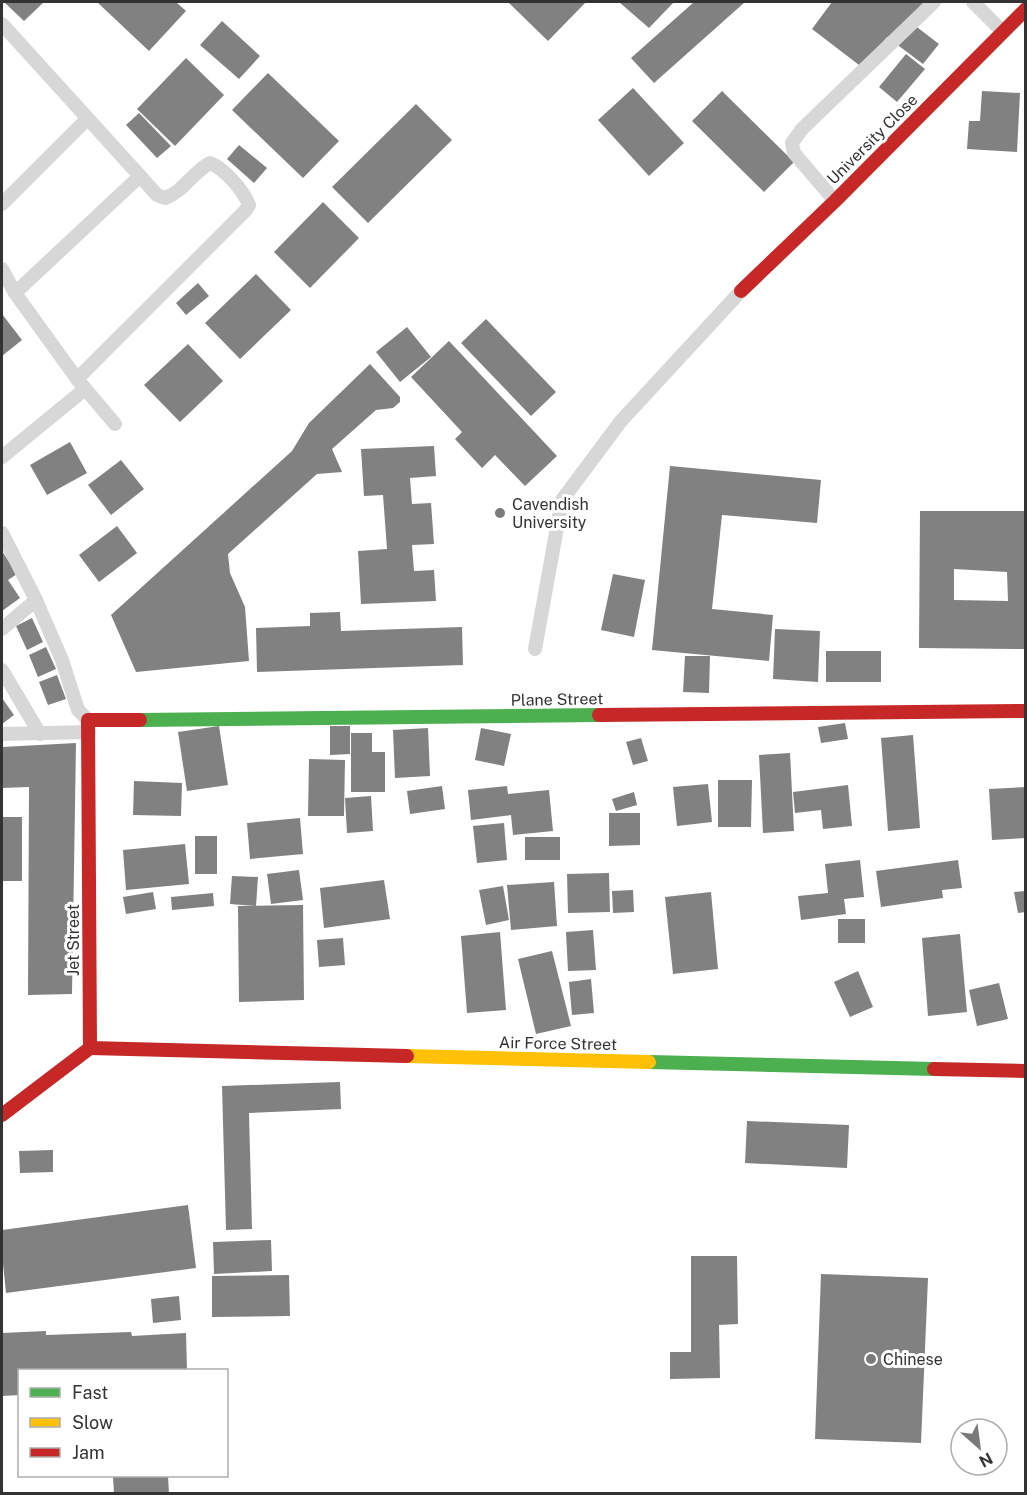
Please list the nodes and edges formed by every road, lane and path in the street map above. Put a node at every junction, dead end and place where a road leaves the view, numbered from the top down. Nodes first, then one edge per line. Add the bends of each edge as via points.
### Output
1 (934, 2) edge
2 (973, 2) edge
3 (1026, 9) edge
4 (2, 24) edge
5 (1002, 31) junction
6 (87, 119) junction
7 (140, 176) junction
8 (835, 201) junction
9 (2, 204) edge
10 (2, 269) edge
11 (741, 291) joint
12 (15, 292) junction
13 (81, 384) junction
14 (115, 424) dead end
15 (2, 457) edge
16 (2, 533) edge
17 (36, 600) junction
18 (2, 628) edge
19 (535, 649) dead end
20 (2, 670) edge
21 (1026, 711) edge
22 (89, 726) junction
23 (2, 734) edge
24 (40, 734) junction
25 (90, 1048) junction
26 (1026, 1071) edge
27 (2, 1115) edge

1 - 8 lane via 792,143 794,153
2 - 5 lane
3 - 5 street, University Close
4 - 6 lane
5 - 8 street, University Close
6 - 7 lane
6 - 9 lane
7 - 12 lane
7 - 13 lane via 157,195 165,198 174,195 210,163 218,166 246,196 249,205
8 - 11 street, University Close
10 - 12 lane
11 - 19 lane via 621,421 562,500
12 - 13 lane
13 - 14 lane
13 - 15 lane
16 - 17 lane
17 - 18 lane
17 - 22 lane via 78,710
20 - 24 lane
21 - 22 street, Plane Street
22 - 24 lane
22 - 25 street, Jet Street
23 - 24 lane
25 - 26 street, Air Force Street
25 - 27 street

